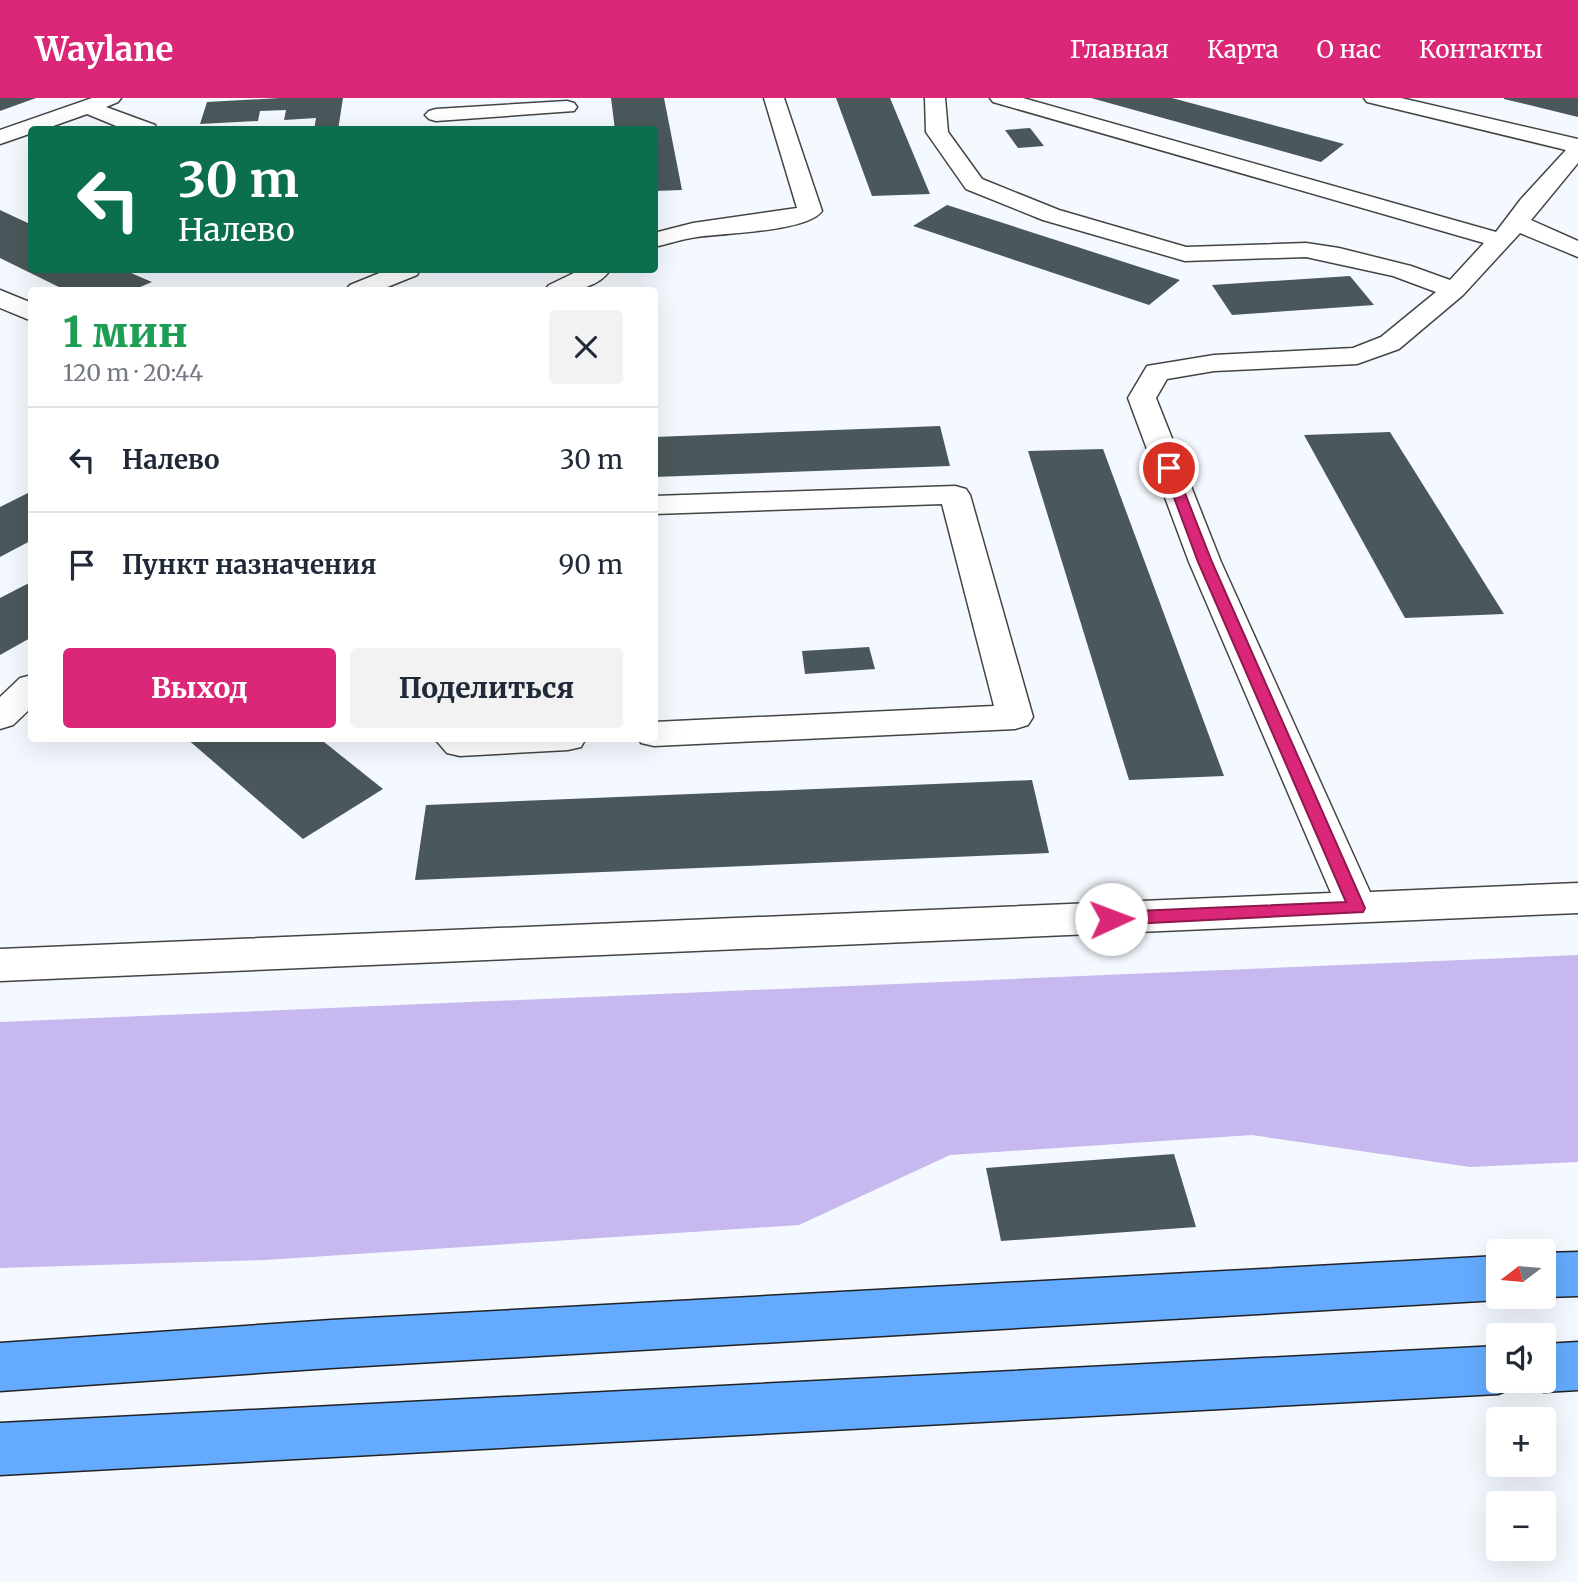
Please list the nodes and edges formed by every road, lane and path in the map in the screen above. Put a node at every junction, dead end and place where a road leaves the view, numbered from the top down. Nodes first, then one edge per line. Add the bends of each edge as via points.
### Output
1 (112, 98) edge
2 (774, 98) edge
3 (935, 98) edge
4 (1000, 98) edge
5 (1374, 98) edge
6 (567, 102) edge
7 (88, 107) junction
8 (436, 115) dead end
9 (32, 126) edge
10 (137, 126) edge
11 (569, 126) edge
12 (28, 127) edge
13 (0, 137) edge
14 (1578, 148) edge
15 (1508, 231) junction
16 (658, 239) edge
17 (1578, 250) edge
18 (401, 273) edge
19 (592, 273) edge
20 (366, 287) edge
21 (564, 287) edge
22 (1454, 290) junction
23 (0, 298) edge
24 (28, 311) edge
25 (658, 505) edge
26 (28, 690) edge
27 (0, 717) edge
28 (658, 734) edge
29 (457, 742) edge
30 (496, 742) edge
31 (1578, 898) edge
32 (1357, 908) junction
33 (0, 965) edge
34 (1578, 1273) edge
35 (1556, 1274) edge
36 (1486, 1279) edge
37 (1578, 1366) edge
38 (0, 1367) edge
39 (1556, 1367) edge
40 (1486, 1371) edge
41 (0, 1449) edge

1 - 7 lane
2 - 16 lane via 810,211 798,217 692,230
3 - 22 lane via 937,132 974,184 1051,215 1185,254 1317,252 1402,271
4 - 15 lane via 1372,206
5 - 14 lane
6 - 8 lane
6 - 11 lane
7 - 9 lane
7 - 10 lane
12 - 13 lane
14 - 15 lane
15 - 17 lane
15 - 22 lane
18 - 20 lane
19 - 21 lane
22 - 32 lane via 1390,343 1357,356 1214,363 1157,372 1142,398 1205,562
23 - 24 lane
25 - 28 lane via 955,495 1015,717
26 - 27 lane
29 - 30 lane
31 - 32 lane
32 - 33 lane
34 - 35 main road
36 - 38 main road
37 - 39 main road
40 - 41 main road

